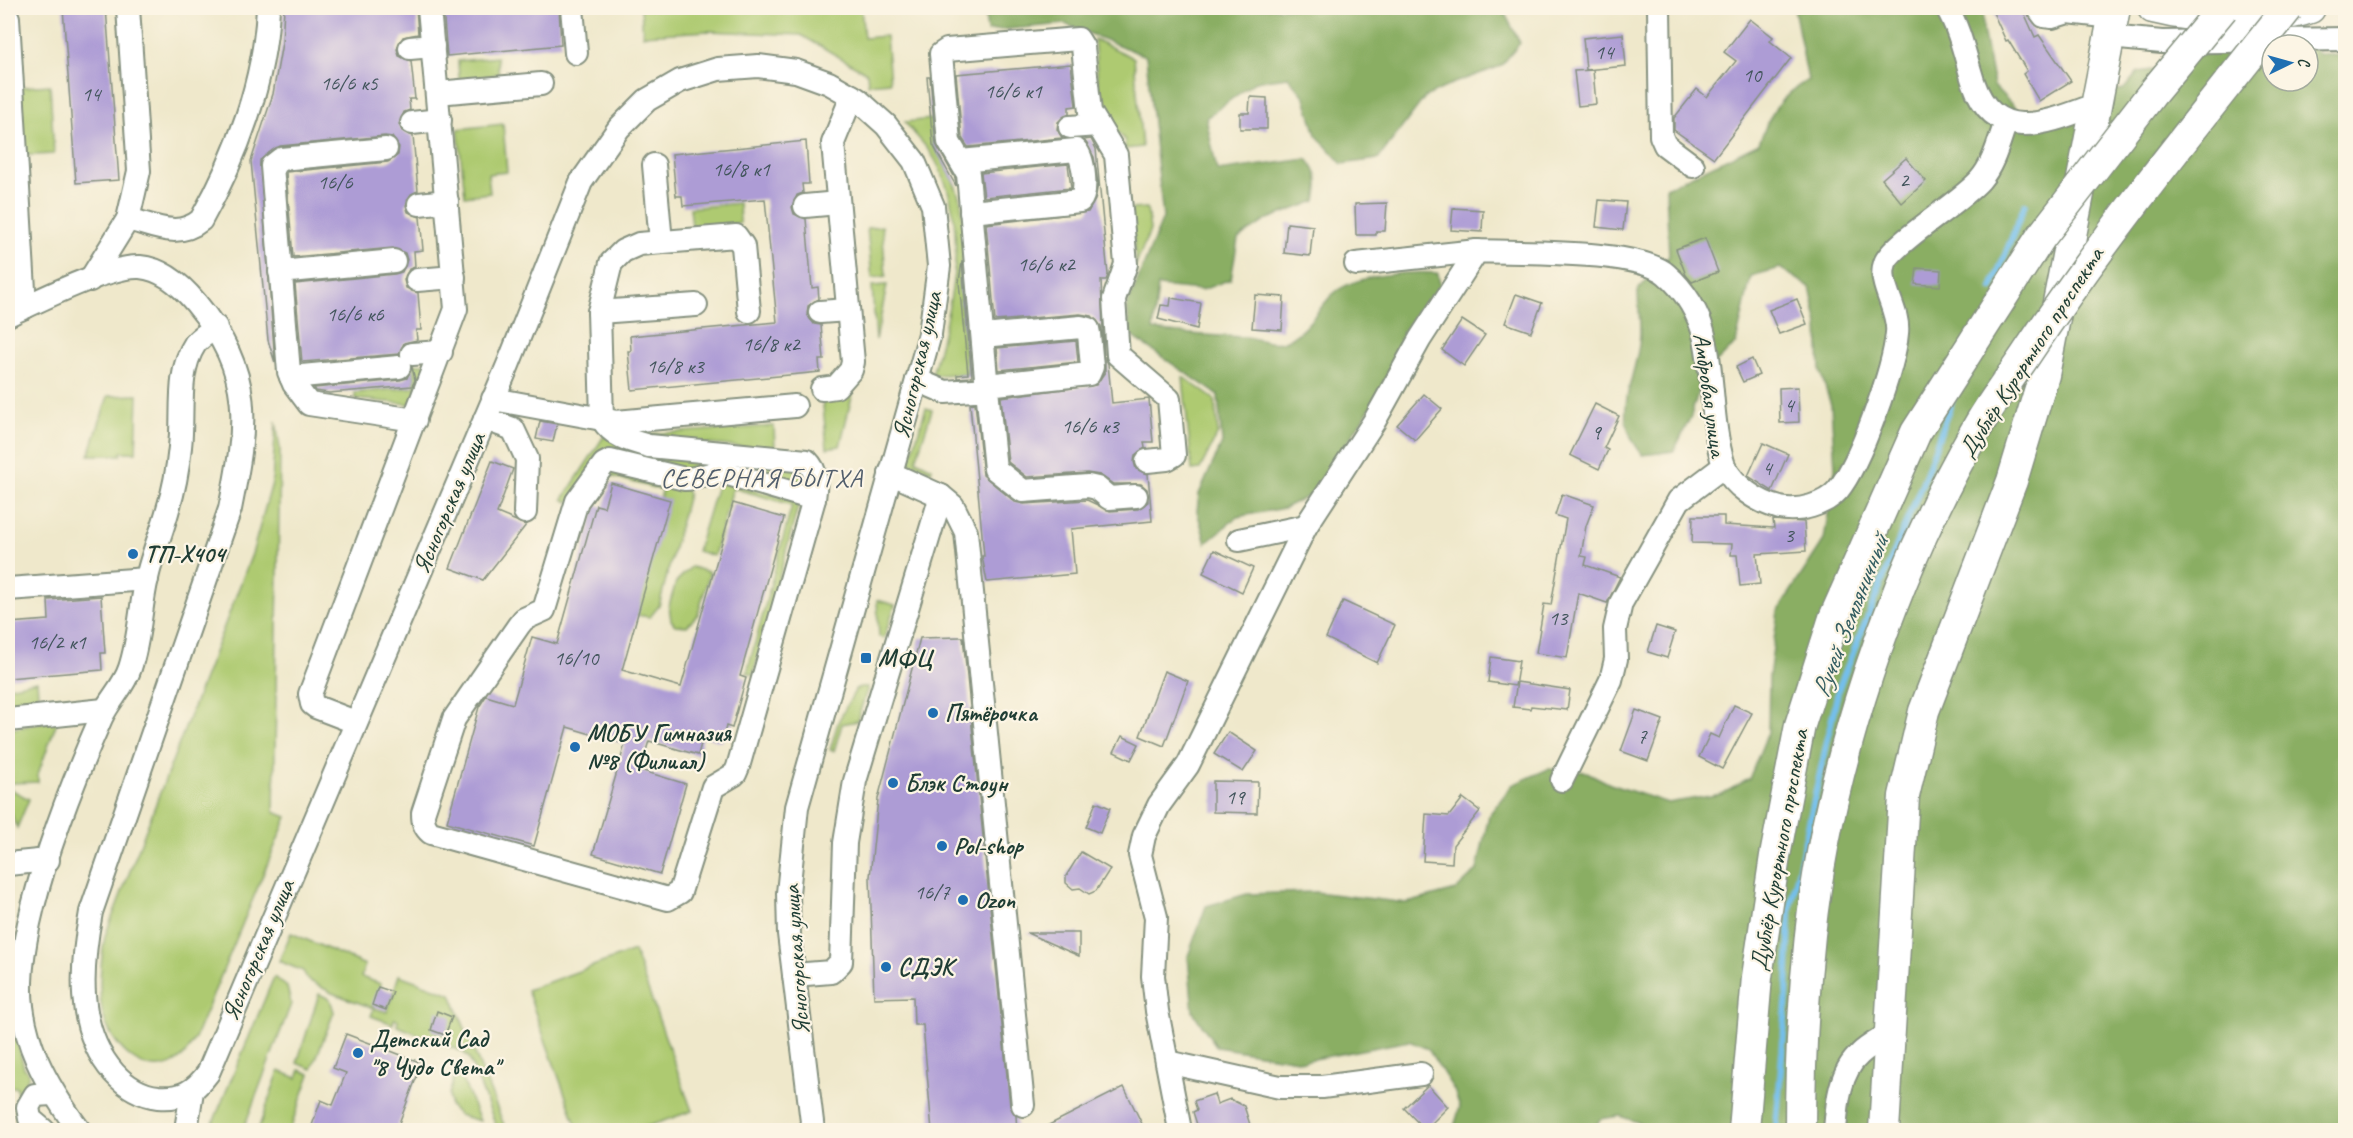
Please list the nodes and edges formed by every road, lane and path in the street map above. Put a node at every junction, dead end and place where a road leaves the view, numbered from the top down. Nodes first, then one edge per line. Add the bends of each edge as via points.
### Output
1 (128, 8) edge
2 (268, 8) edge
3 (429, 8) edge
4 (572, 8) edge
5 (1659, 8) edge
6 (1947, 8) edge
7 (2038, 8) edge
8 (2153, 8) edge
9 (2223, 8) edge
10 (2288, 8) edge
11 (2310, 8) edge
12 (8, 18) edge
13 (2112, 20) edge
14 (2346, 39) edge
15 (433, 46) junction
16 (410, 48) dead end
17 (576, 53) dead end
18 (541, 84) dead end
19 (437, 93) junction
20 (852, 96) junction
21 (2095, 105) junction
22 (440, 120) junction
23 (2006, 122) junction
24 (412, 123) dead end
25 (1098, 124) junction
26 (1070, 127) dead end
27 (387, 149) dead end
28 (961, 160) junction
29 (654, 165) dead end
30 (1693, 166) dead end
31 (447, 201) junction
32 (838, 203) junction
33 (419, 204) dead end
34 (805, 206) dead end
35 (971, 212) junction
36 (128, 219) junction
37 (661, 242) junction
38 (1477, 251) junction
39 (394, 261) dead end
40 (1356, 264) dead end
41 (280, 272) junction
42 (454, 277) junction
43 (90, 280) junction
44 (417, 280) dead end
45 (696, 305) dead end
46 (848, 310) junction
47 (16, 311) edge
48 (748, 311) dead end
49 (599, 312) junction
50 (820, 312) dead end
51 (216, 327) junction
52 (982, 336) junction
53 (441, 352) junction
54 (291, 377) junction
55 (916, 380) junction
56 (987, 387) junction
57 (822, 388) dead end
58 (795, 405) dead end
59 (489, 409) junction
60 (602, 419) junction
61 (415, 420) junction
62 (1147, 461) dead end
63 (1724, 466) junction
64 (890, 473) junction
65 (941, 496) junction
66 (1136, 496) dead end
67 (814, 498) junction
68 (525, 512) dead end
69 (1306, 526) junction
70 (1239, 540) dead end
71 (147, 579) junction
72 (8, 589) edge
73 (104, 710) junction
74 (8, 720) edge
75 (355, 722) junction
76 (1562, 780) dead end
77 (48, 860) junction
78 (8, 864) edge
79 (794, 975) junction
80 (14, 985) edge
81 (1892, 1032) junction
82 (1167, 1062) junction
83 (1421, 1074) dead end
84 (192, 1091) junction
85 (52, 1094) junction
86 (1023, 1105) dead end
87 (43, 1131) edge
88 (79, 1131) edge
89 (186, 1131) edge
90 (813, 1131) edge
91 (1180, 1131) edge
92 (1744, 1131) edge
93 (1800, 1131) edge
94 (1835, 1131) edge
95 (1884, 1131) edge

1 - 36 street via 139,171
2 - 36 street via 261,70 239,139 201,220 180,231
3 - 15 street
4 - 17 street
5 - 30 street via 1661,136 1665,145
6 - 23 street via 1981,99
7 - 13 street via 2052,17 2068,12
8 - 11 main road, bridge via 2231,16 2280,15
9 - 92 main road, Дублёр Курортного проспекта, bridge via 2041,237 1922,422 1834,618 1800,725 1775,856 1756,977
10 - 93 main road, Дублёр Курортного проспекта, bridge via 2086,264 1977,428 1928,521 1880,638 1848,741 1820,866 1809,946
12 - 47 street
13 - 14 street via 2162,42
13 - 21 main road
15 - 16 street
15 - 19 street
18 - 19 street
19 - 22 street
20 - 32 street via 833,138
20 - 55 street, Ясногорская улица via 886,125 914,161 933,206 939,266 930,334
20 - 59 street, Ясногорская улица via 829,82 796,71 758,66 718,69 680,81 647,100 619,128 581,182
21 - 23 street via 2032,125
21 - 81 main road via 2044,375 2012,481 1924,711 1904,796
22 - 24 street
22 - 31 street
23 - 63 street via 1981,179 1962,198 1897,246 1884,265 1898,332 1878,405 1837,490 1816,505 1784,509 1750,495 1729,477
25 - 26 street
25 - 28 street via 1088,104 1083,47 1078,39 947,50 940,59 948,136
25 - 62 street via 1114,150 1113,229 1126,270 1108,299 1118,355 1164,394 1170,407 1174,455
27 - 41 street via 275,161 271,174
28 - 35 street via 968,174
28 - 35 street via 1076,150 1081,159 1084,193 1080,201
29 - 37 street
31 - 33 street
31 - 42 street
32 - 34 street
32 - 46 street
35 - 52 street
36 - 43 street
37 - 48 street via 736,236 742,246
37 - 49 street via 639,244 623,251 612,263
38 - 40 street, Амбровая улица
38 - 63 street, Амбровая улица via 1612,258 1639,262 1665,273 1697,312
38 - 69 street
39 - 41 street
41 - 54 street
42 - 44 street
42 - 53 street via 456,309
43 - 47 street
43 - 51 street via 127,267 159,272 187,292
45 - 49 street
46 - 50 street
46 - 57 street via 853,366 836,387
49 - 60 street
51 - 71 street via 197,342 190,355 183,382 180,447 170,506
51 - 84 street via 233,360 242,393 243,445 230,508 91,912 84,974 86,1017 93,1043 121,1081 150,1096 170,1098
52 - 56 street
52 - 56 street via 1081,327 1088,329 1089,334 1089,374
53 - 54 street
53 - 61 street
54 - 61 street via 309,404
55 - 56 street via 945,392
55 - 64 street, Ясногорская улица
56 - 66 street via 995,469 1019,489 1089,486 1109,498
58 - 60 street via 616,422
59 - 60 street
59 - 68 street via 513,429 526,455
59 - 75 street, Ясногорская улица
60 - 67 street via 609,430 628,441 649,446 807,461 816,477
61 - 75 street via 310,694 316,707
63 - 76 street, Амбровая улица via 1679,500 1621,603 1611,680
64 - 65 street
64 - 79 street, Ясногорская улица via 797,807 788,893
65 - 79 street via 855,781 845,843 841,962 831,972
65 - 86 street via 953,506 966,532 969,550
67 - 67 street via 738,767 735,774 713,787 680,892 675,897 660,899 431,833 425,827 423,813 454,719 519,625 544,610 576,501 604,464 620,461 685,479 721,472
69 - 70 street
69 - 82 street via 1188,765 1144,836 1140,855 1156,918 1153,976
71 - 72 street via 78,587
71 - 73 street via 130,669 120,691
73 - 74 street
73 - 77 street
75 - 84 street, Ясногорская улица via 207,1073
77 - 78 street
77 - 80 street
79 - 90 street, Ясногорская улица
80 - 85 street via 27,1037
81 - 94 street via 1858,1054 1848,1070
81 - 95 main road
82 - 83 street via 1280,1087 1322,1087
82 - 91 street
84 - 89 street
85 - 87 street via 35,1095 28,1107 30,1119
85 - 88 street

